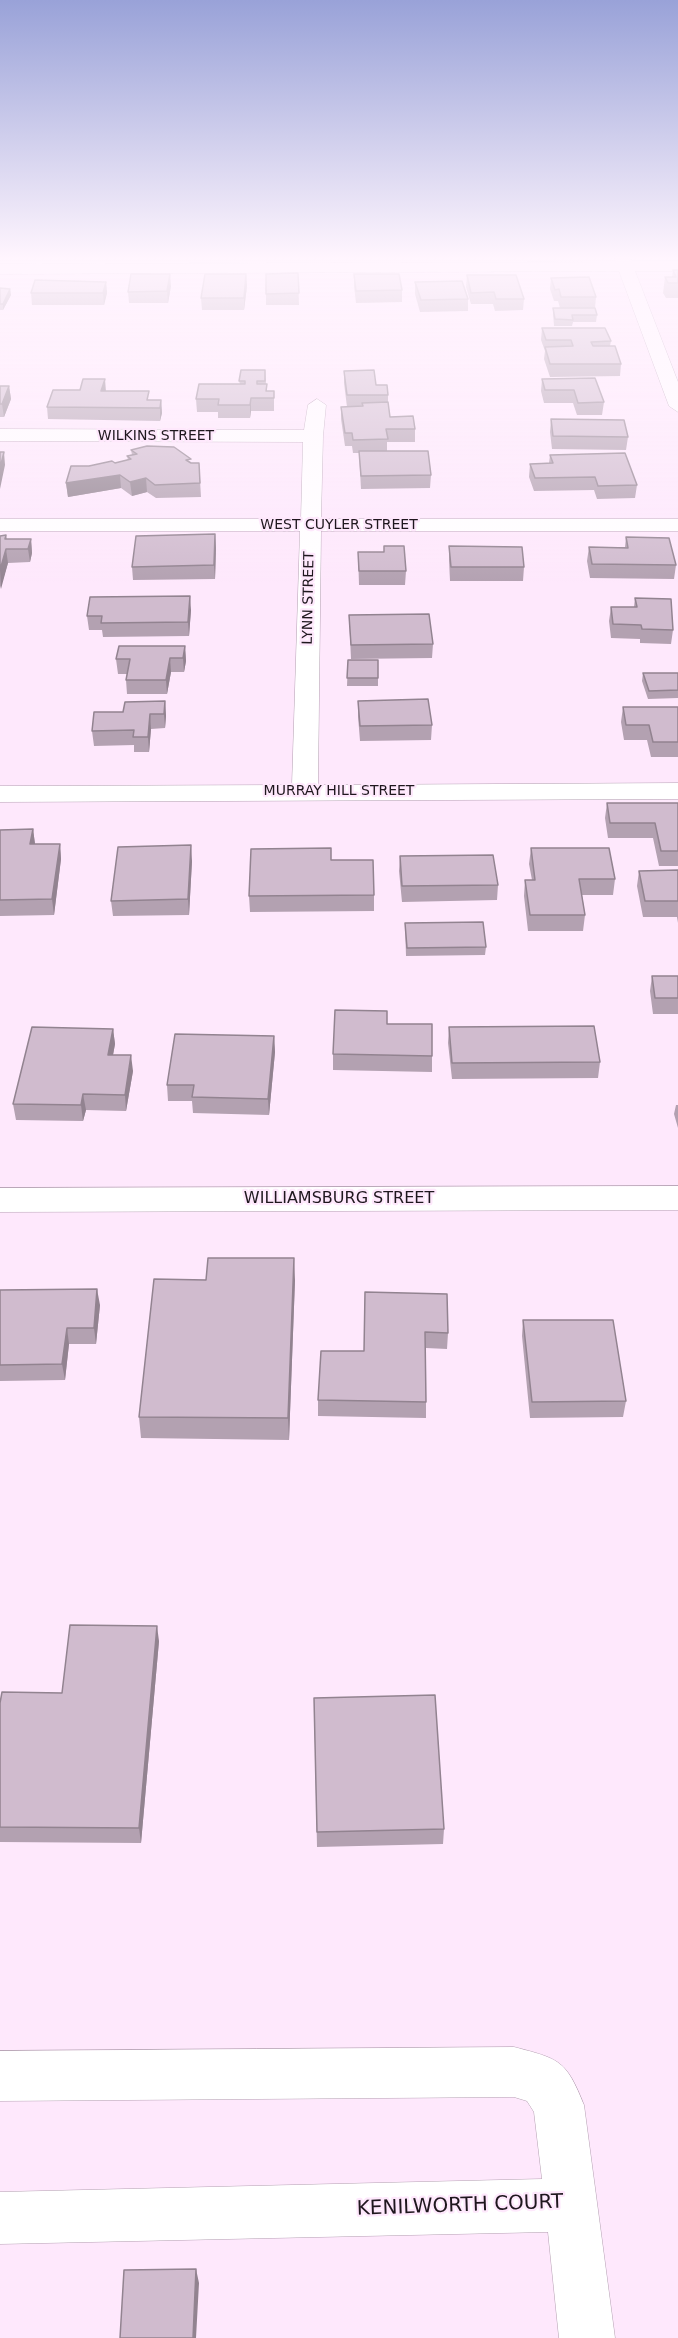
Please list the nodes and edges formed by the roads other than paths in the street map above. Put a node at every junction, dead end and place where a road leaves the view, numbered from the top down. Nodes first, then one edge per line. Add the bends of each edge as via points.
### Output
1 (663, 366) edge
2 (317, 405) dead end
3 (678, 406) edge
4 (0, 435) edge
5 (313, 436) junction
6 (0, 525) edge
7 (311, 525) junction
8 (678, 525) edge
9 (305, 791) junction
10 (678, 791) edge
11 (0, 794) edge
12 (678, 1198) edge
13 (0, 1200) edge
14 (0, 2076) edge
15 (572, 2205) junction
16 (0, 2218) edge
17 (587, 2338) edge

1 - 3 street
2 - 5 street, LYNN STREET
4 - 5 street, WILKINS STREET
5 - 7 street, LYNN STREET
6 - 7 street, WEST CUYLER STREET
7 - 8 street, WEST CUYLER STREET
7 - 9 street, LYNN STREET
9 - 10 street, MURRAY HILL STREET
9 - 11 street, MURRAY HILL STREET
12 - 13 street, WILLIAMSBURG STREET
14 - 15 street, KENILWORTH COURT via 514,2072 543,2080 559,2105
15 - 16 street, KENILWORTH COURT
15 - 17 street

